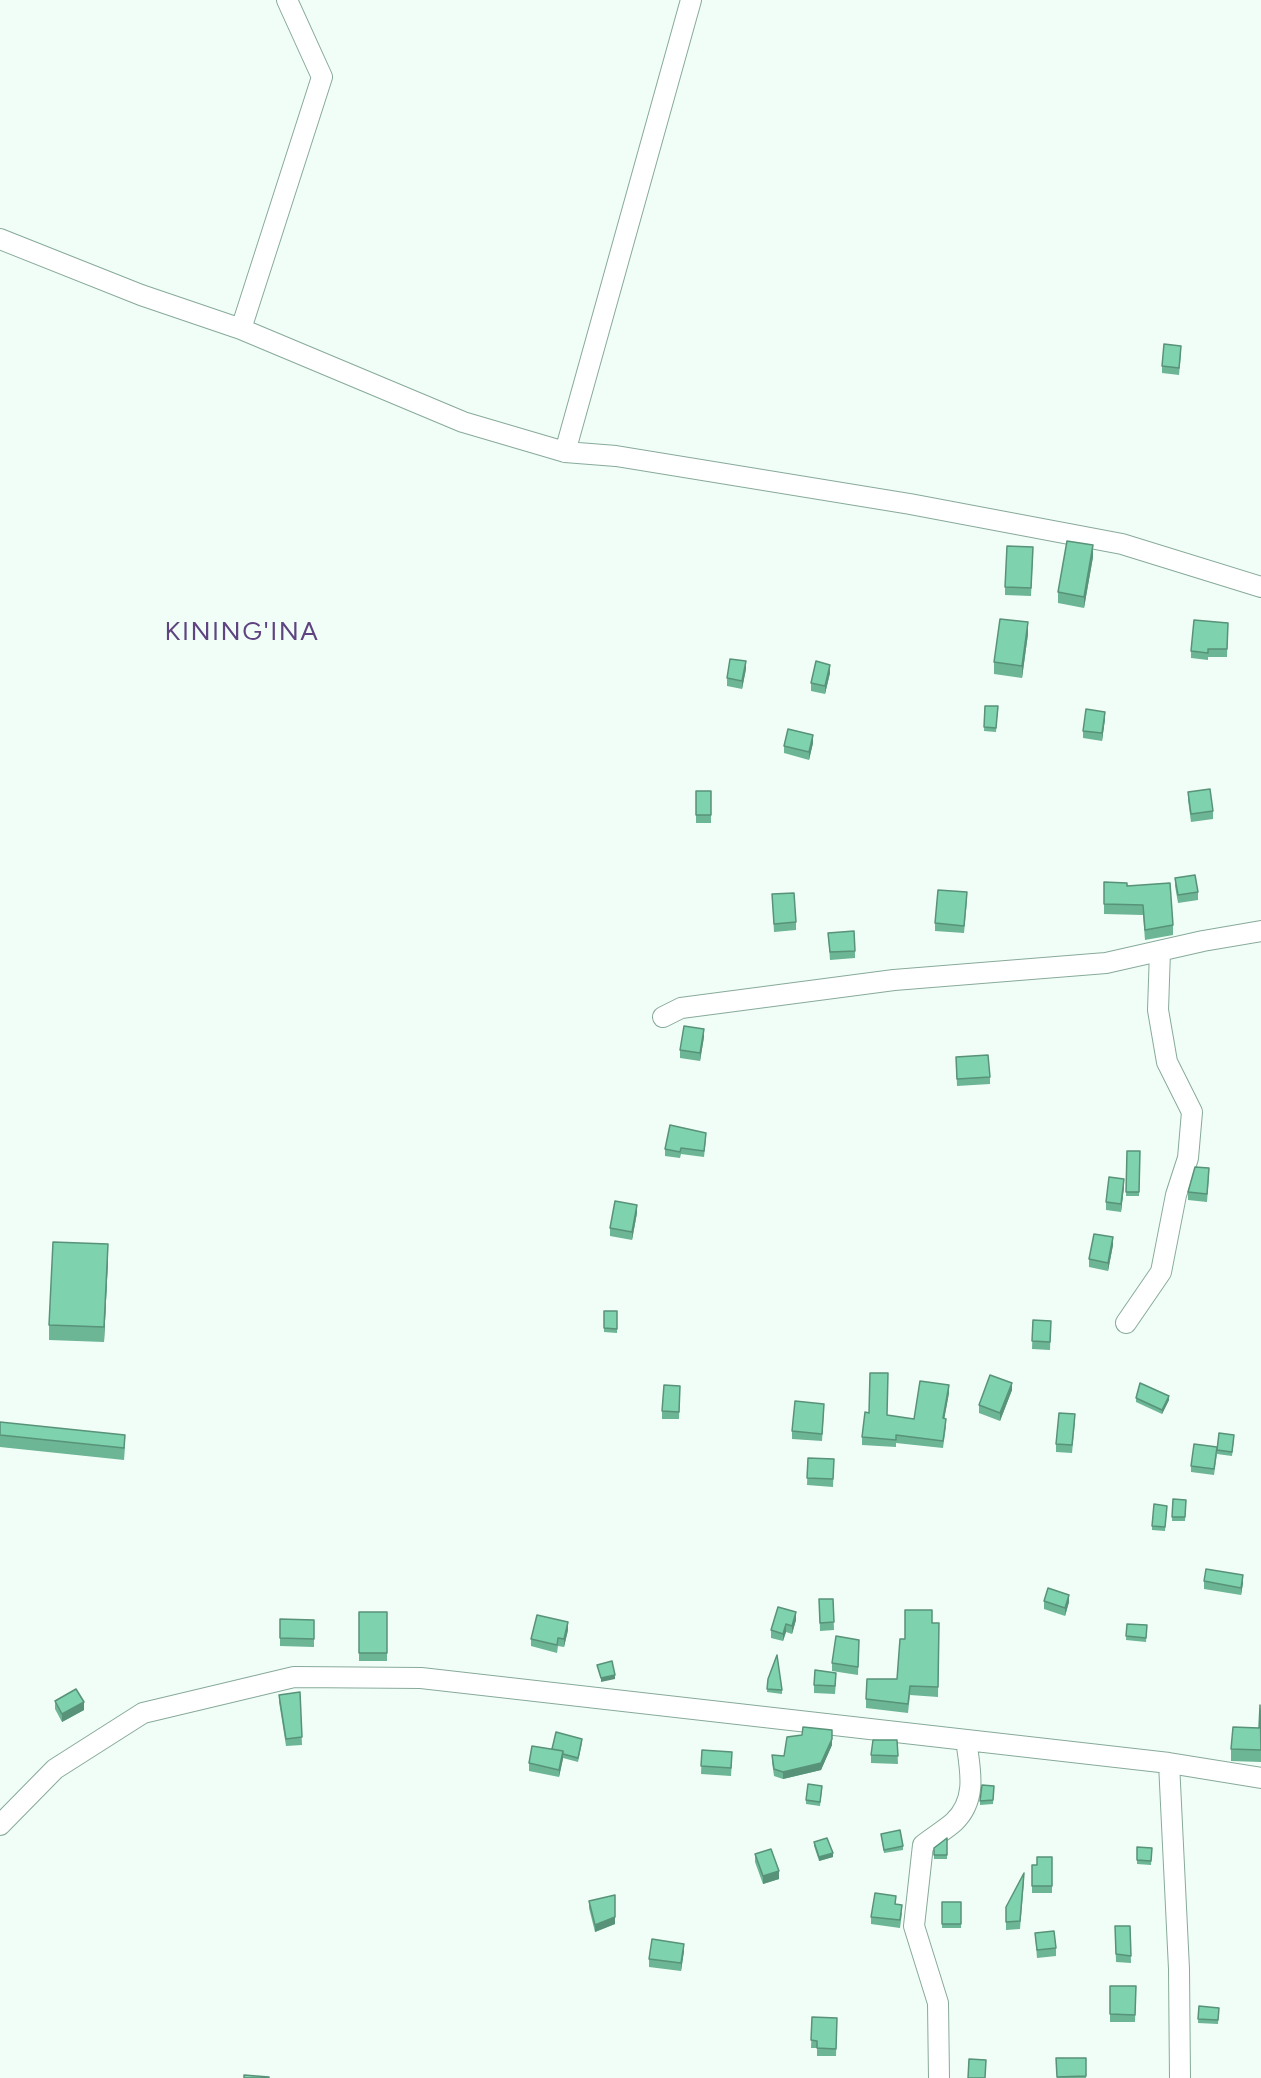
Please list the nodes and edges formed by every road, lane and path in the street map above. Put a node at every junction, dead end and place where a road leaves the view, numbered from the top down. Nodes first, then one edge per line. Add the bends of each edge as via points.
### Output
1 (287, 0) edge
2 (692, 0) edge
3 (0, 239) edge
4 (241, 329) junction
5 (565, 452) junction
6 (1261, 586) edge
7 (1261, 931) edge
8 (1160, 951) junction
9 (663, 1017) dead end
10 (1125, 1323) dead end
11 (966, 1740) junction
12 (1169, 1763) junction
13 (1261, 1778) edge
14 (0, 1825) edge
15 (939, 2078) edge
16 (1180, 2078) edge

1 - 4 street via 322,77
2 - 5 street
3 - 4 street via 141,296
4 - 5 street via 463,422
5 - 6 street via 616,456 875,498 1122,544
7 - 8 street
8 - 9 street via 1106,963 894,980 681,1008
8 - 10 street via 1158,1010 1167,1062 1192,1112 1188,1158 1176,1195 1161,1272
11 - 12 street
11 - 14 street via 422,1678 294,1677 143,1713 55,1769
11 - 15 street via 972,1783 968,1803 954,1823 924,1845 914,1926 939,2003
12 - 13 street
12 - 16 street

